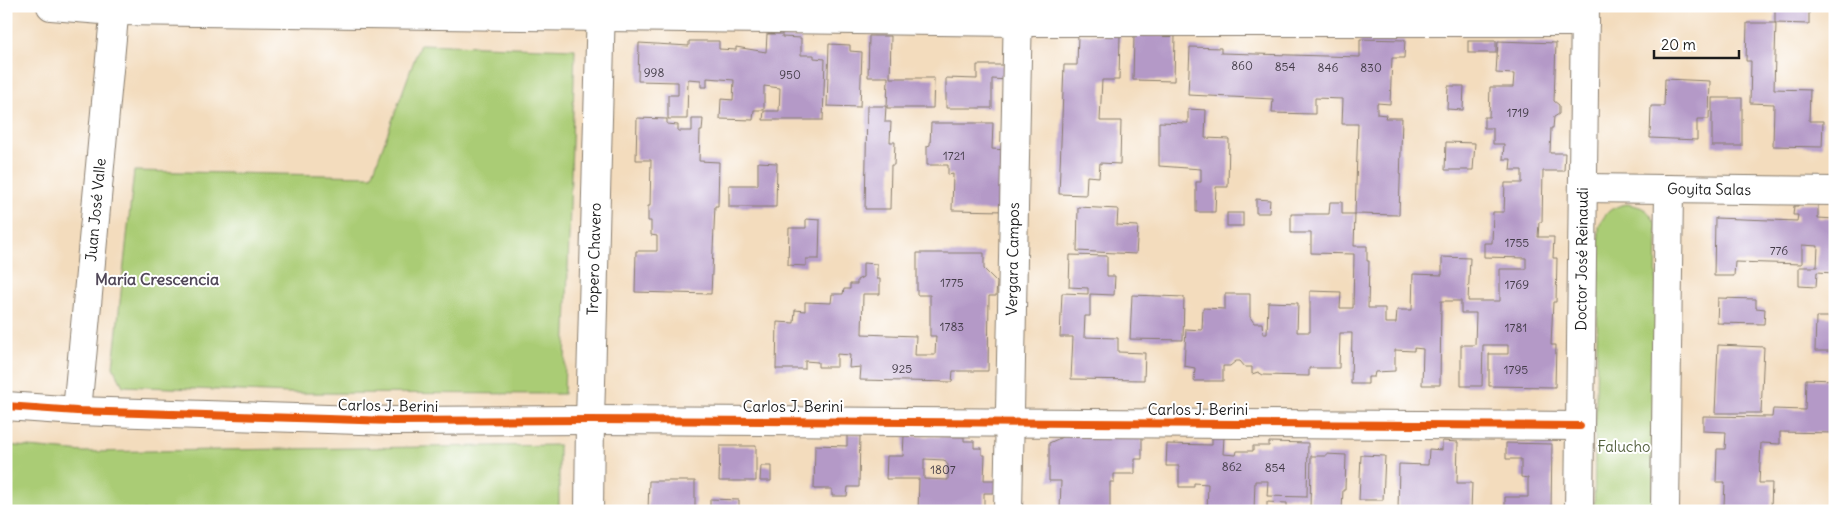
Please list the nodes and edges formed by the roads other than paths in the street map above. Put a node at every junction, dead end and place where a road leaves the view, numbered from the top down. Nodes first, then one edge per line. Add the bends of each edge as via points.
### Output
1 (51, 6) edge
2 (115, 9) edge
3 (601, 12) edge
4 (1018, 14) edge
5 (1585, 14) edge
6 (1584, 188) junction
7 (1668, 189) junction
8 (1835, 191) edge
9 (6, 406) edge
10 (77, 412) junction
11 (590, 420) junction
12 (1010, 422) junction
13 (1580, 426) junction
14 (589, 511) edge
15 (1008, 511) edge
16 (1579, 511) edge
17 (1665, 511) edge

1 - 2 street
2 - 3 street
2 - 10 street, Juan José Valle
3 - 4 street
3 - 11 street, Tropero Chavero
4 - 5 street
4 - 12 street, Vergara Campos
5 - 6 street, Doctor José Reinaudi
6 - 7 street, Goyita Salas
6 - 13 street, Doctor José Reinaudi
7 - 8 street, Goyita Salas
7 - 17 street
9 - 10 street, Carlos J. Berini
10 - 11 street, Carlos J. Berini via 392,420
11 - 12 street, Carlos J. Berini
11 - 14 street, Tropero Chavero
12 - 13 street, Carlos J. Berini
12 - 15 street, Vergara Campos
13 - 16 street, Doctor José Reinaudi

